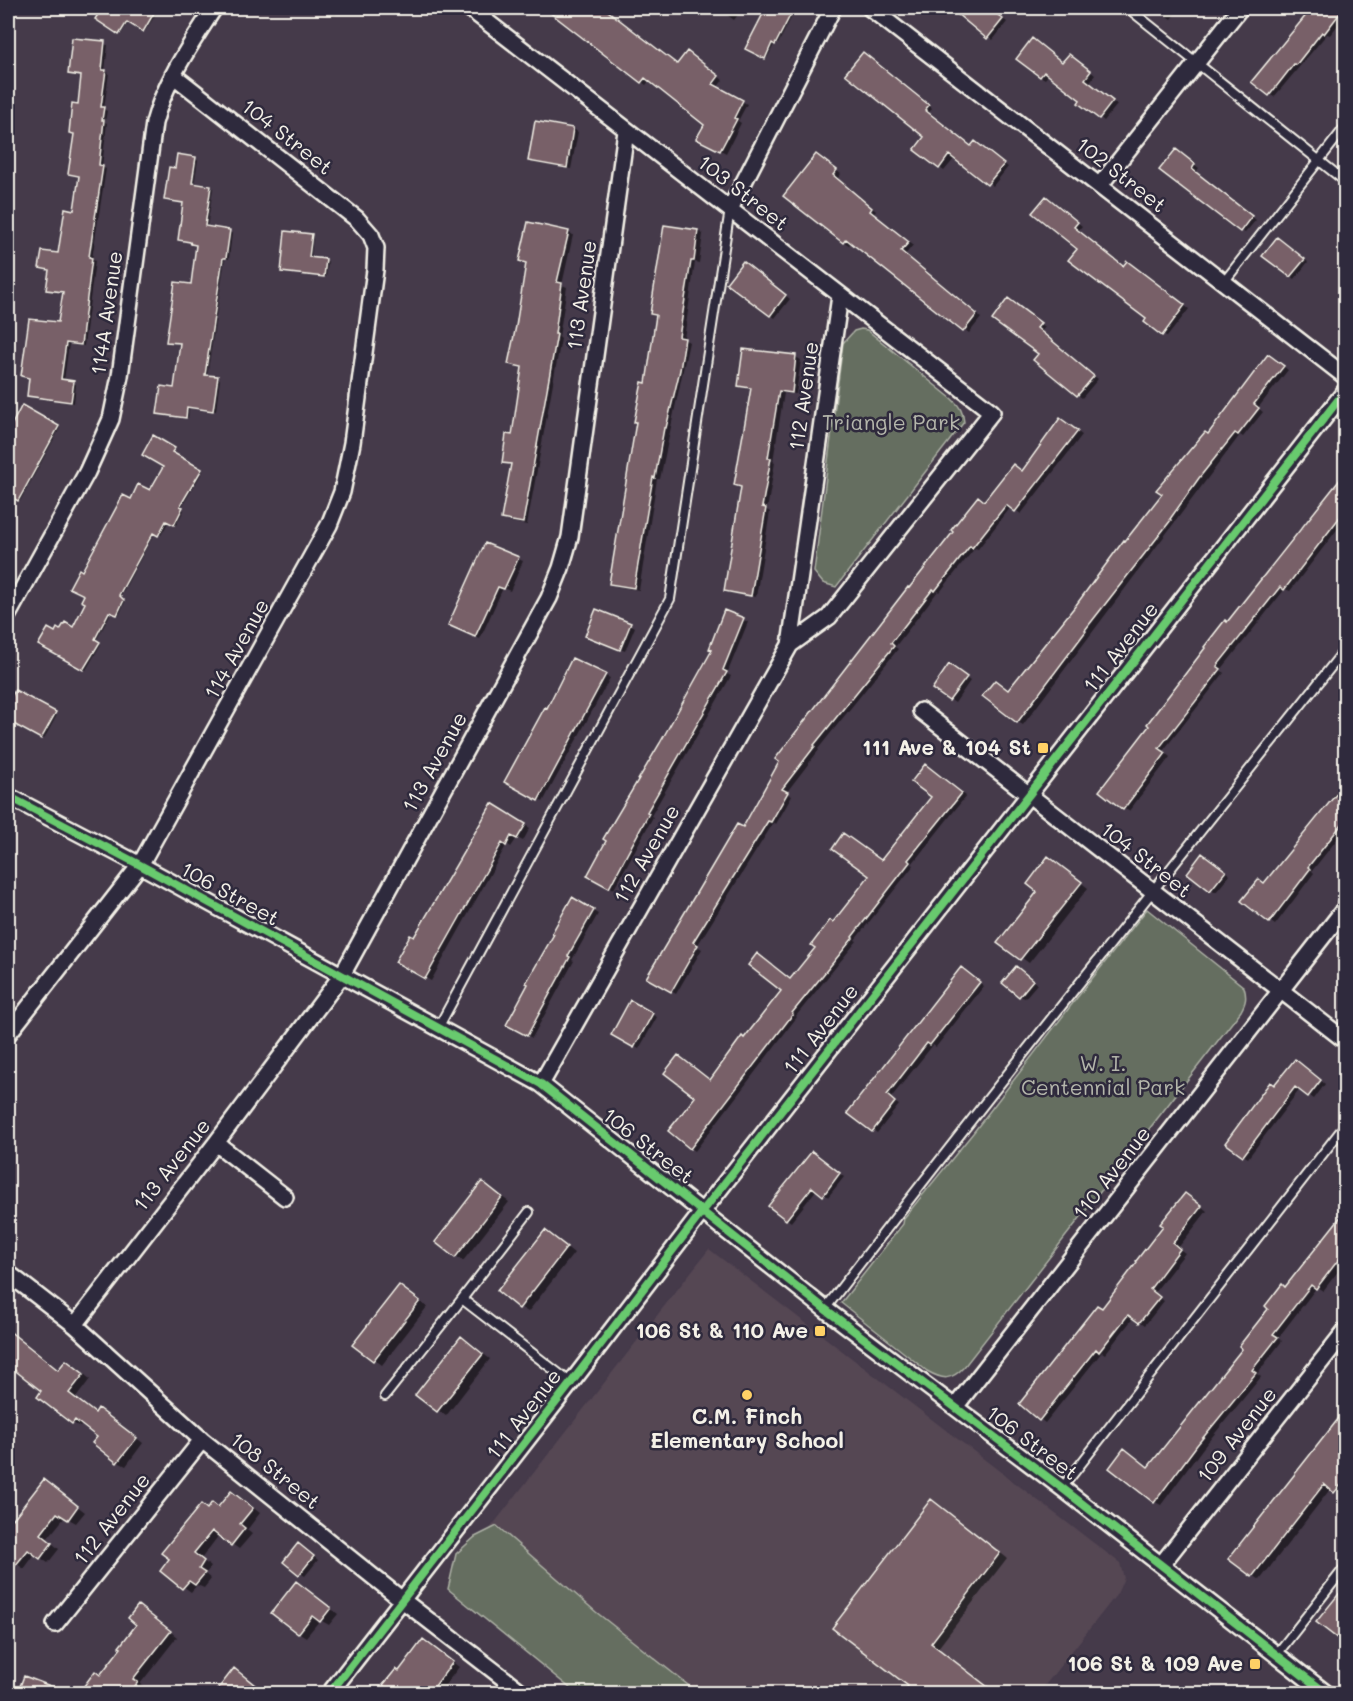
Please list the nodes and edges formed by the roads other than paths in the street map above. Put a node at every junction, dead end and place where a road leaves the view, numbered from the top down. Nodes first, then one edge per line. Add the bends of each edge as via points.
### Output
1 (214, 8) edge
2 (469, 8) edge
3 (832, 8) edge
4 (870, 8) edge
5 (1128, 8) edge
6 (1240, 8) edge
7 (1196, 63) junction
8 (173, 75) junction
9 (1346, 126) edge
10 (626, 131) junction
11 (1318, 161) junction
12 (1346, 182) edge
13 (1100, 186) junction
14 (730, 209) junction
15 (371, 235) joint
16 (1224, 282) junction
17 (840, 296) junction
18 (1346, 377) edge
19 (1346, 390) edge
20 (992, 412) joint
21 (8, 615) edge
22 (790, 645) junction
23 (1346, 648) edge
24 (921, 711) dead end
25 (1028, 795) junction
26 (8, 796) edge
27 (140, 865) junction
28 (1153, 892) junction
29 (1346, 907) edge
30 (342, 975) junction
31 (1281, 990) junction
32 (438, 1028) junction
33 (8, 1034) edge
34 (1346, 1041) edge
35 (541, 1084) junction
36 (1346, 1124) edge
37 (216, 1143) junction
38 (285, 1197) dead end
39 (529, 1212) dead end
40 (702, 1212) junction
41 (8, 1273) edge
42 (462, 1299) junction
43 (825, 1309) junction
44 (75, 1325) junction
45 (1346, 1330) edge
46 (571, 1383) junction
47 (385, 1396) dead end
48 (955, 1407) junction
49 (202, 1440) junction
50 (1062, 1488) junction
51 (1161, 1565) junction
52 (1346, 1566) edge
53 (401, 1599) junction
54 (55, 1624) dead end
55 (1276, 1654) junction
56 (329, 1694) edge
57 (524, 1694) edge
58 (1327, 1694) edge

1 - 8 street, 114A Avenue
2 - 10 street, 103 Street
3 - 14 street
4 - 13 street, 102 Street
5 - 7 lane
6 - 7 street
7 - 11 lane
7 - 13 street
8 - 15 street, 104 Street via 344,208
8 - 21 street, 114A Avenue via 159,102 154,123 111,419 87,472
9 - 11 lane
10 - 14 street, 103 Street
10 - 30 street, 113 Avenue via 570,537 561,568 529,636
11 - 12 lane
11 - 16 lane
13 - 16 street, 102 Street
14 - 17 street, 103 Street
14 - 32 lane via 670,599
15 - 27 street, 114 Avenue via 376,248 375,270 342,492 313,556
16 - 18 street, 102 Street
17 - 20 street, 103 Street
17 - 22 street, 112 Avenue
19 - 25 street, 111 Avenue
20 - 22 street, 112 Avenue via 829,617
22 - 35 street, 112 Avenue
23 - 28 lane
24 - 25 street, 104 Street
25 - 28 street, 104 Street
25 - 40 street, 111 Avenue
26 - 27 street, 106 Street
27 - 30 street, 106 Street
27 - 33 street, 114 Avenue
28 - 31 street, 104 Street
28 - 43 lane via 965,1125
29 - 31 street, 110 Avenue
30 - 32 street, 106 Street
30 - 37 street, 113 Avenue
31 - 34 street, 104 Street
31 - 48 street, 110 Avenue
32 - 35 street, 106 Street
35 - 40 street, 106 Street
36 - 50 lane
37 - 38 street
37 - 44 street, 113 Avenue
39 - 42 lane
40 - 43 street, 106 Street
40 - 46 street, 111 Avenue
41 - 44 street, 108 Street
42 - 46 lane
42 - 47 lane
43 - 48 street, 106 Street
44 - 49 street, 108 Street
45 - 51 street, 109 Avenue
46 - 53 street, 111 Avenue
48 - 50 street, 106 Street
49 - 53 street, 108 Street
49 - 54 street, 112 Avenue
50 - 51 street, 106 Street
51 - 55 street, 106 Street
52 - 55 lane
53 - 56 street, 111 Avenue
53 - 57 street, 108 Street
55 - 58 street, 106 Street

